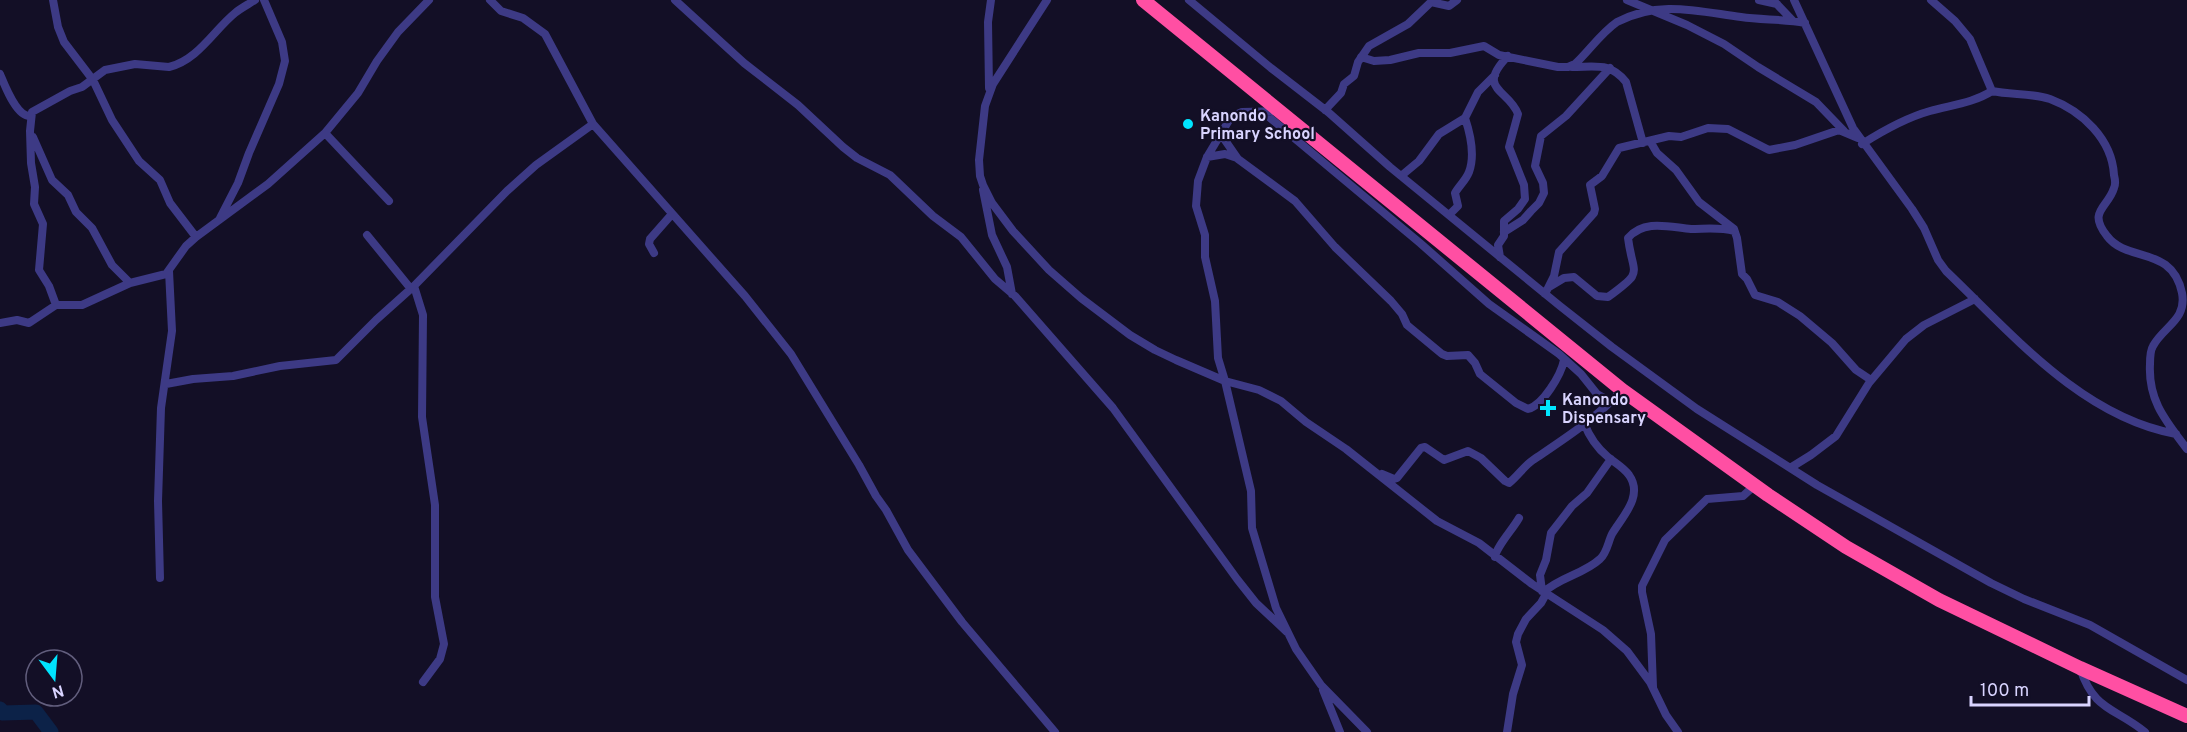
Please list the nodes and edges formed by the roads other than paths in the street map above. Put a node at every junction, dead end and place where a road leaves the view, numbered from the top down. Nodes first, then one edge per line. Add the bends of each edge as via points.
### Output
1 (53, 0) edge
2 (255, 0) edge
3 (264, 0) edge
4 (429, 0) edge
5 (490, 0) edge
6 (675, 0) edge
7 (991, 0) edge
8 (1047, 0) edge
9 (1143, 0) edge
10 (1189, 0) edge
11 (1457, 0) edge
12 (1627, 0) edge
13 (1691, 0) edge
14 (1759, 0) edge
15 (1794, 0) edge
16 (1931, 0) edge
17 (1775, 2) edge
18 (1199, 3) edge
19 (1697, 8) junction
20 (1645, 9) junction
21 (1793, 21) junction
22 (1805, 23) junction
23 (1508, 56) junction
24 (1362, 57) junction
25 (1572, 67) junction
26 (1610, 68) junction
27 (0, 74) edge
28 (1495, 75) junction
29 (93, 80) junction
30 (1992, 91) junction
31 (989, 93) junction
32 (1325, 110) junction
33 (1263, 111) junction
34 (1279, 111) junction
35 (32, 116) junction
36 (1465, 118) junction
37 (593, 124) junction
38 (30, 131) junction
39 (1844, 131) junction
40 (325, 133) junction
41 (1220, 133) junction
42 (1861, 141) junction
43 (1646, 142) junction
44 (1207, 157) junction
45 (1238, 159) junction
46 (1401, 176) junction
47 (982, 185) junction
48 (389, 201) dead end
49 (672, 214) junction
50 (1449, 215) junction
51 (219, 220) junction
52 (1504, 232) junction
53 (1735, 232) junction
54 (367, 235) dead end
55 (196, 237) junction
56 (654, 253) dead end
57 (1500, 258) junction
58 (169, 271) junction
59 (130, 283) junction
60 (412, 287) junction
61 (1547, 291) junction
62 (1012, 294) junction
63 (1975, 299) junction
64 (56, 305) junction
65 (0, 323) edge
66 (1564, 360) junction
67 (1871, 380) junction
68 (1225, 381) junction
69 (166, 384) junction
70 (1622, 390) junction
71 (1611, 402) junction
72 (1584, 423) junction
73 (2176, 434) junction
74 (2187, 449) edge
75 (1611, 459) junction
76 (1790, 468) junction
77 (1377, 473) junction
78 (1754, 486) junction
79 (1519, 518) dead end
80 (1495, 556) junction
81 (160, 578) dead end
82 (1544, 592) junction
83 (1287, 632) junction
84 (2080, 668) junction
85 (2187, 680) edge
86 (423, 682) dead end
87 (1321, 685) junction
88 (1653, 688) junction
89 (2187, 716) edge
90 (1055, 732) edge
91 (1340, 732) edge
92 (1367, 732) edge
93 (1507, 732) edge
94 (1678, 732) edge
95 (2145, 732) edge

1 - 29 street via 64,42
2 - 29 street via 236,12 191,57 174,66 117,67
3 - 51 street via 282,42 285,61 238,183
4 - 40 street via 398,32 358,93
5 - 37 street via 501,11 523,18 545,34
6 - 62 street via 857,159 890,175 960,237
7 - 31 street
8 - 31 street
9 - 34 highway
10 - 18 street
11 - 24 street via 1449,6 1431,2 1408,24 1372,43
12 - 20 street
13 - 19 street
14 - 17 street
15 - 22 street
16 - 30 street via 1970,39
17 - 21 street
18 - 32 street
19 - 20 street
19 - 21 street
20 - 25 street via 1617,22
20 - 39 street via 1724,44 1816,102
21 - 22 street
22 - 42 street via 1841,106
23 - 24 street via 1477,46 1390,60
23 - 25 street
23 - 28 street
24 - 32 street via 1354,76
25 - 26 street
26 - 43 street via 1626,82
26 - 52 street via 1566,116 1540,136 1535,168 1544,193 1527,216
27 - 35 street via 23,114
28 - 36 street via 1479,92
28 - 52 street via 1496,87 1518,114 1509,147 1525,190 1522,204 1504,221
29 - 35 street via 36,108
29 - 55 street via 116,127 139,161 160,180 170,203
30 - 42 street via 1899,121
30 - 73 street via 2039,96 2059,103 2084,118 2109,151 2115,187 2099,217 2104,232 2122,249 2148,255 2169,267 2182,293 2182,309 2176,320 2151,349 2152,393
31 - 47 street via 979,160
32 - 46 street
33 - 34 street
33 - 41 street via 1231,117
33 - 66 street via 1489,304
34 - 70 highway
35 - 38 street
36 - 46 street via 1439,134 1419,161
36 - 50 street via 1470,133 1471,165 1455,193 1458,206
37 - 49 street
37 - 60 street via 514,184
38 - 59 street via 52,180 68,195 78,216 92,228 112,264
38 - 64 street via 34,204 44,224 39,270
39 - 42 street
39 - 43 street via 1769,150 1728,129 1708,128
40 - 48 street
40 - 51 street via 268,184
41 - 44 street
41 - 45 street
42 - 63 street via 1912,209 1941,266
43 - 53 street via 1679,174 1699,202
43 - 61 street via 1618,150 1602,176 1590,185 1594,213 1559,252
44 - 45 street via 1225,154
44 - 68 street via 1198,181 1196,206 1204,229 1205,257 1215,302 1218,358
45 - 66 street via 1295,201 1402,314 1407,325 1442,354 1468,355 1480,374 1516,403 1528,409 1535,406 1555,382
46 - 50 street
47 - 62 street via 989,223
47 - 68 street via 1013,231 1081,298 1155,351
49 - 56 street via 650,239
49 - 90 street via 791,354 908,550 962,622
50 - 57 street
51 - 55 street
52 - 57 street via 1498,245
53 - 61 street via 1671,225 1645,228 1628,238 1634,275 1608,297 1599,298 1570,276
53 - 67 street via 1742,274 1755,295 1778,302 1800,316
54 - 60 street
55 - 58 street
57 - 61 street
58 - 59 street
58 - 69 street via 172,331
59 - 64 street via 81,305
60 - 69 street via 336,360
60 - 86 street via 423,315 422,417 435,505 435,597 444,644 440,659
61 - 76 street via 1612,347
62 - 83 street via 1113,408 1244,587
63 - 67 street via 1915,332
63 - 73 street via 2064,381 2144,426
64 - 65 street via 29,323
66 - 71 street via 1597,394
67 - 76 street via 1836,436
68 - 77 street via 1265,392 1281,401
68 - 83 street via 1251,490 1252,528 1268,587
69 - 81 street via 161,408 158,501
70 - 71 street
70 - 78 highway
71 - 72 street
72 - 75 street via 1595,443
72 - 77 street via 1509,483 1472,452 1444,460 1425,447 1397,478
73 - 74 street
75 - 82 street via 1551,533 1540,575
75 - 82 street via 1632,480 1633,497 1628,509 1603,556
76 - 85 street via 1991,583 2090,625
77 - 80 street via 1437,521
78 - 84 highway via 1846,547 1939,600
78 - 88 street via 1743,496 1707,499 1670,534 1642,586 1651,634
79 - 80 street
80 - 82 street
82 - 88 street via 1614,638
82 - 93 street via 1544,600 1518,634 1521,667
83 - 87 street
84 - 89 highway
84 - 95 street via 2095,699
87 - 91 street
87 - 92 street
88 - 94 street

